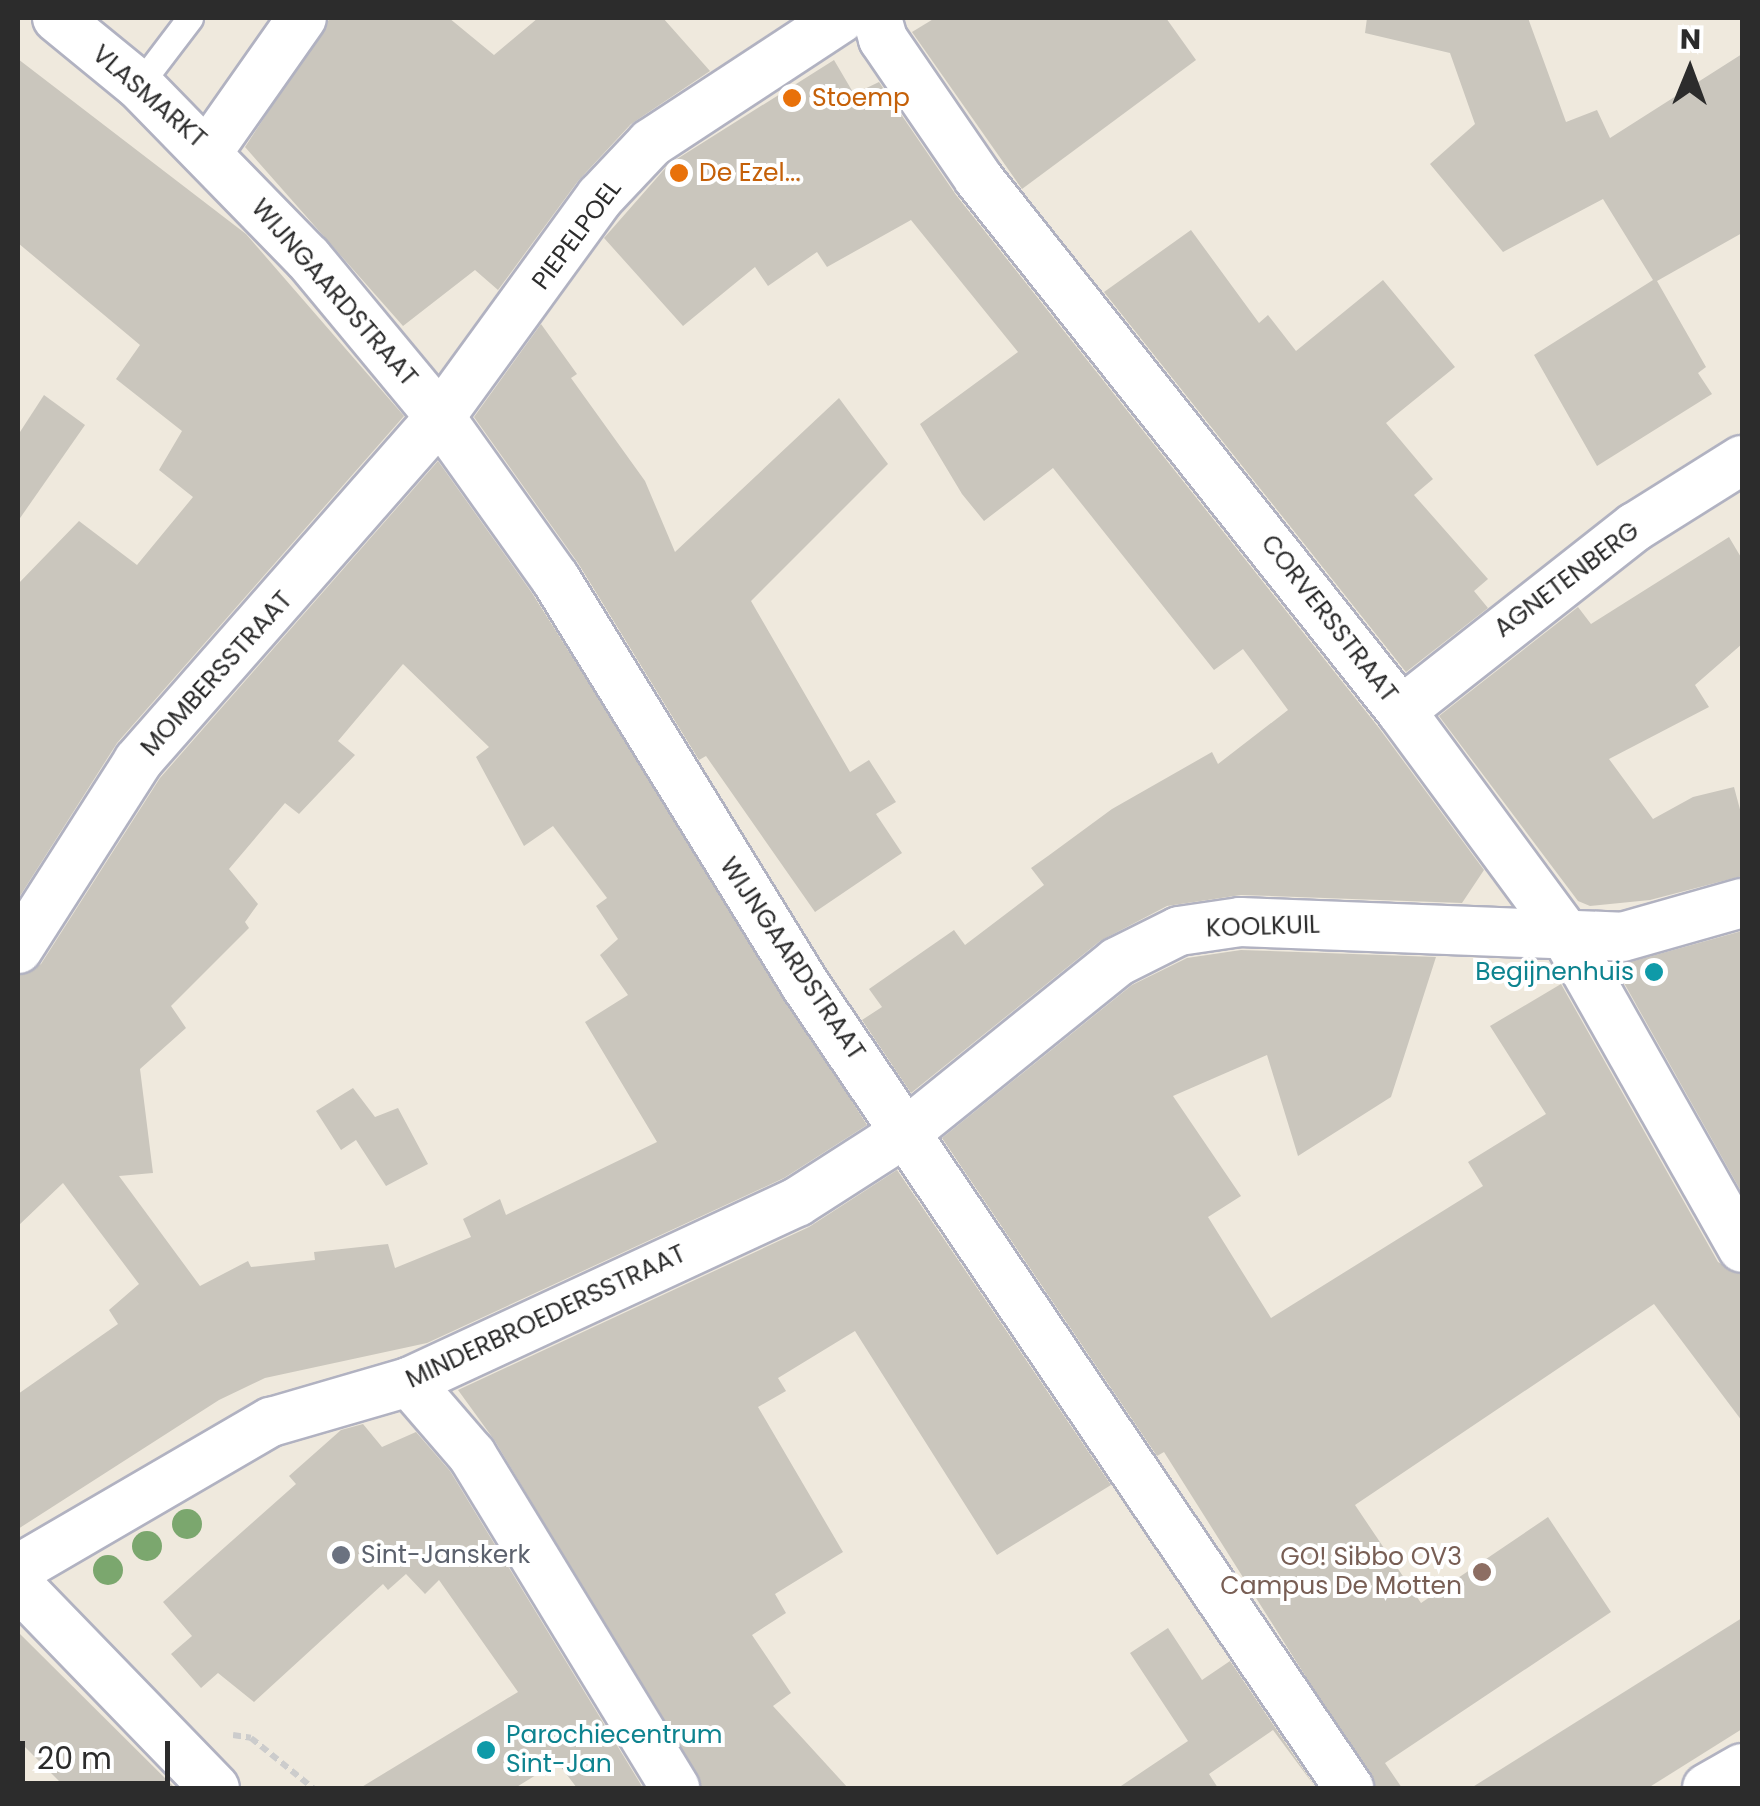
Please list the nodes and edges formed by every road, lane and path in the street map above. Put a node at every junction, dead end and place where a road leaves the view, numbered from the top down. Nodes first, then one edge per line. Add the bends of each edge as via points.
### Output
1 (56, 18) edge
2 (190, 18) edge
3 (302, 18) edge
4 (842, 18) edge
5 (877, 18) edge
6 (139, 85) junction
7 (207, 153) junction
8 (440, 416) junction
9 (1742, 460) edge
10 (1400, 711) junction
11 (1742, 903) edge
12 (1563, 932) junction
13 (18, 949) edge
14 (909, 1130) junction
15 (1742, 1248) edge
16 (409, 1382) junction
17 (18, 1570) edge
18 (18, 1585) edge
19 (228, 1734) dead end
20 (1742, 1768) edge
21 (215, 1788) edge
22 (314, 1788) edge
23 (675, 1788) edge
24 (1349, 1788) edge
25 (1707, 1788) edge

1 - 6 street, VLASMARKT
2 - 6 lane
3 - 7 street, VLASMARKT
4 - 8 street, PIEPELPOEL via 652,143 600,197
5 - 10 street, CORVERSSTRAAT via 882,39 978,178
6 - 7 street, VLASMARKT
7 - 8 street, WIJNGAARDSTRAAT via 308,258
8 - 13 street, MOMBERSSTRAAT via 138,762
8 - 14 street, WIJNGAARDSTRAAT via 555,578 806,986
9 - 10 street, AGNETENBERG via 1635,527
10 - 12 street, CORVERSSTRAAT
11 - 12 street, KOOLKUIL via 1622,936
12 - 14 street, KOOLKUIL via 1240,922 1180,932 1117,962
12 - 15 street, CORVERSSTRAAT
14 - 16 street, MINDERBROEDERSSTRAAT via 797,1202
14 - 24 street, WIJNGAARDSTRAAT
16 - 17 street, MINDERBROEDERSSTRAAT via 271,1422
16 - 23 street via 472,1455
18 - 21 street
19 - 22 path via 251,1738
20 - 25 street

